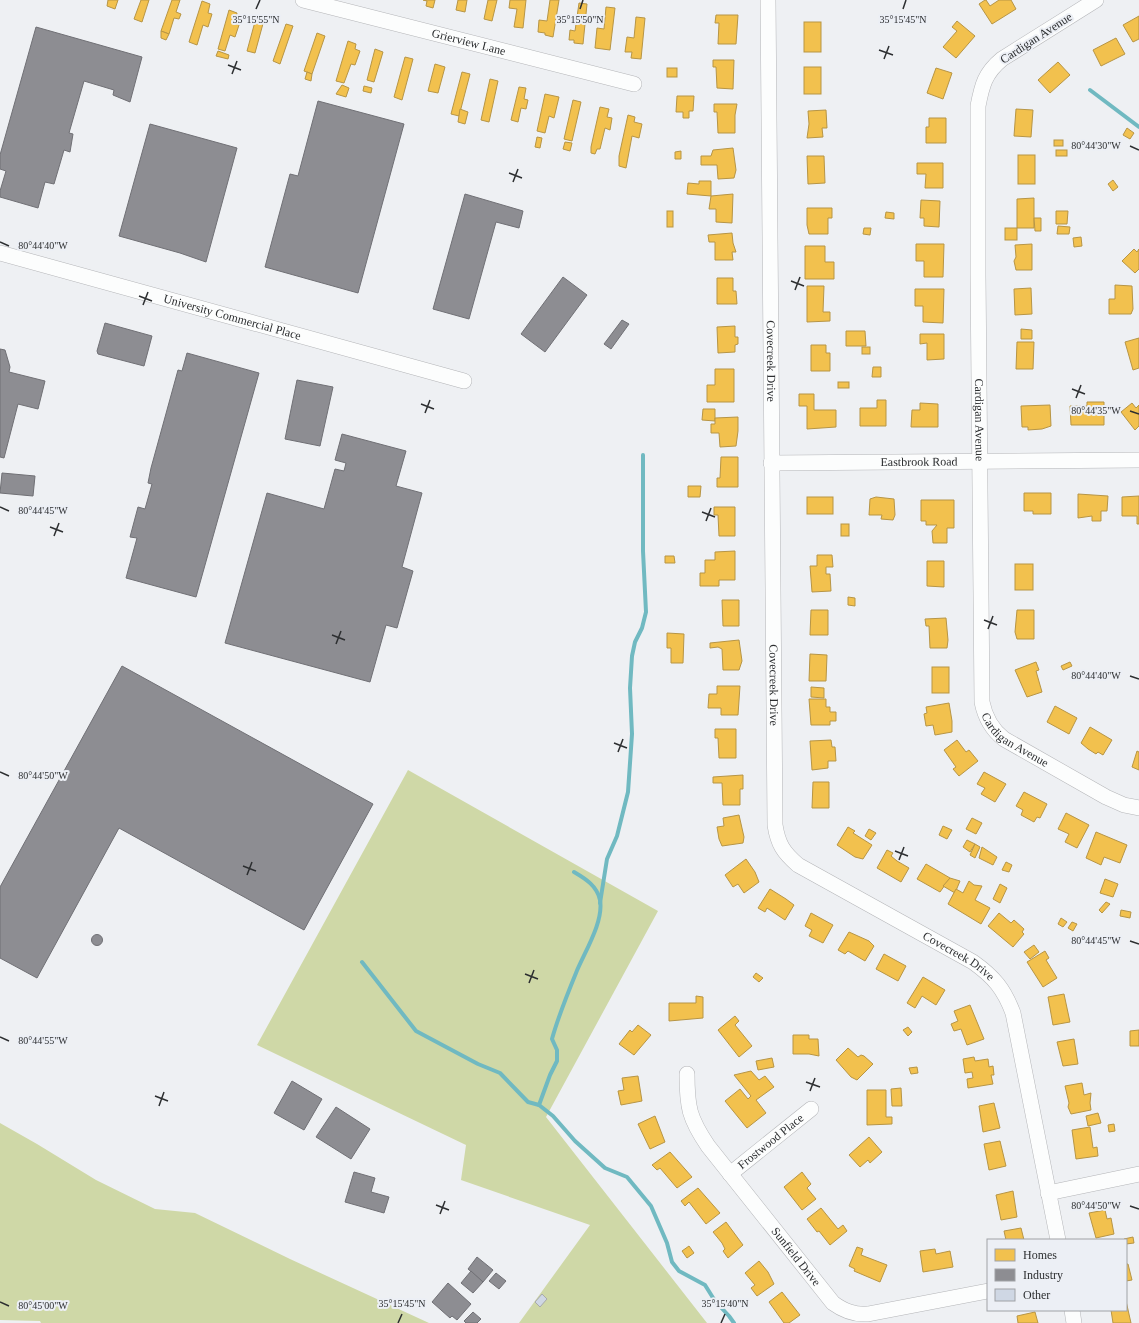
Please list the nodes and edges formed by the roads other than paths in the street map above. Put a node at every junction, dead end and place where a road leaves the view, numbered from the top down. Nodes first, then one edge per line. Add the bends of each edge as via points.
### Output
1 (303, 0) edge
2 (768, 0) edge
3 (1096, 0) edge
4 (634, 84) dead end
5 (0, 253) edge
6 (464, 381) dead end
7 (1139, 460) edge
8 (981, 462) junction
9 (771, 463) junction
10 (1139, 808) edge
11 (687, 1074) dead end
12 (811, 1109) dead end
13 (730, 1174) junction
14 (1139, 1174) edge
15 (1048, 1193) junction
16 (1058, 1239) edge
17 (987, 1291) edge
18 (1072, 1311) edge
19 (1074, 1323) edge

1 - 4 street, Grierview Lane
2 - 9 street, Covecreek Drive
3 - 8 street, Cardigan Avenue via 1002,59 988,74 981,93 978,106 978,237
5 - 6 street, University Commercial Place
7 - 8 street, Eastbrook Road
8 - 9 street, Eastbrook Road
8 - 10 street, Cardigan Avenue via 982,702 989,723 998,735 1010,743 1106,797
9 - 15 street, Covecreek Drive via 777,838 787,856 798,865 973,962 999,985 1013,1014
11 - 13 street, Sunfield Drive via 688,1105 693,1120 708,1146
12 - 13 street, Frostwood Place
13 - 17 street, Sunfield Drive via 828,1298 843,1310 868,1314
14 - 15 street
15 - 16 street, Covecreek Drive
18 - 19 street

